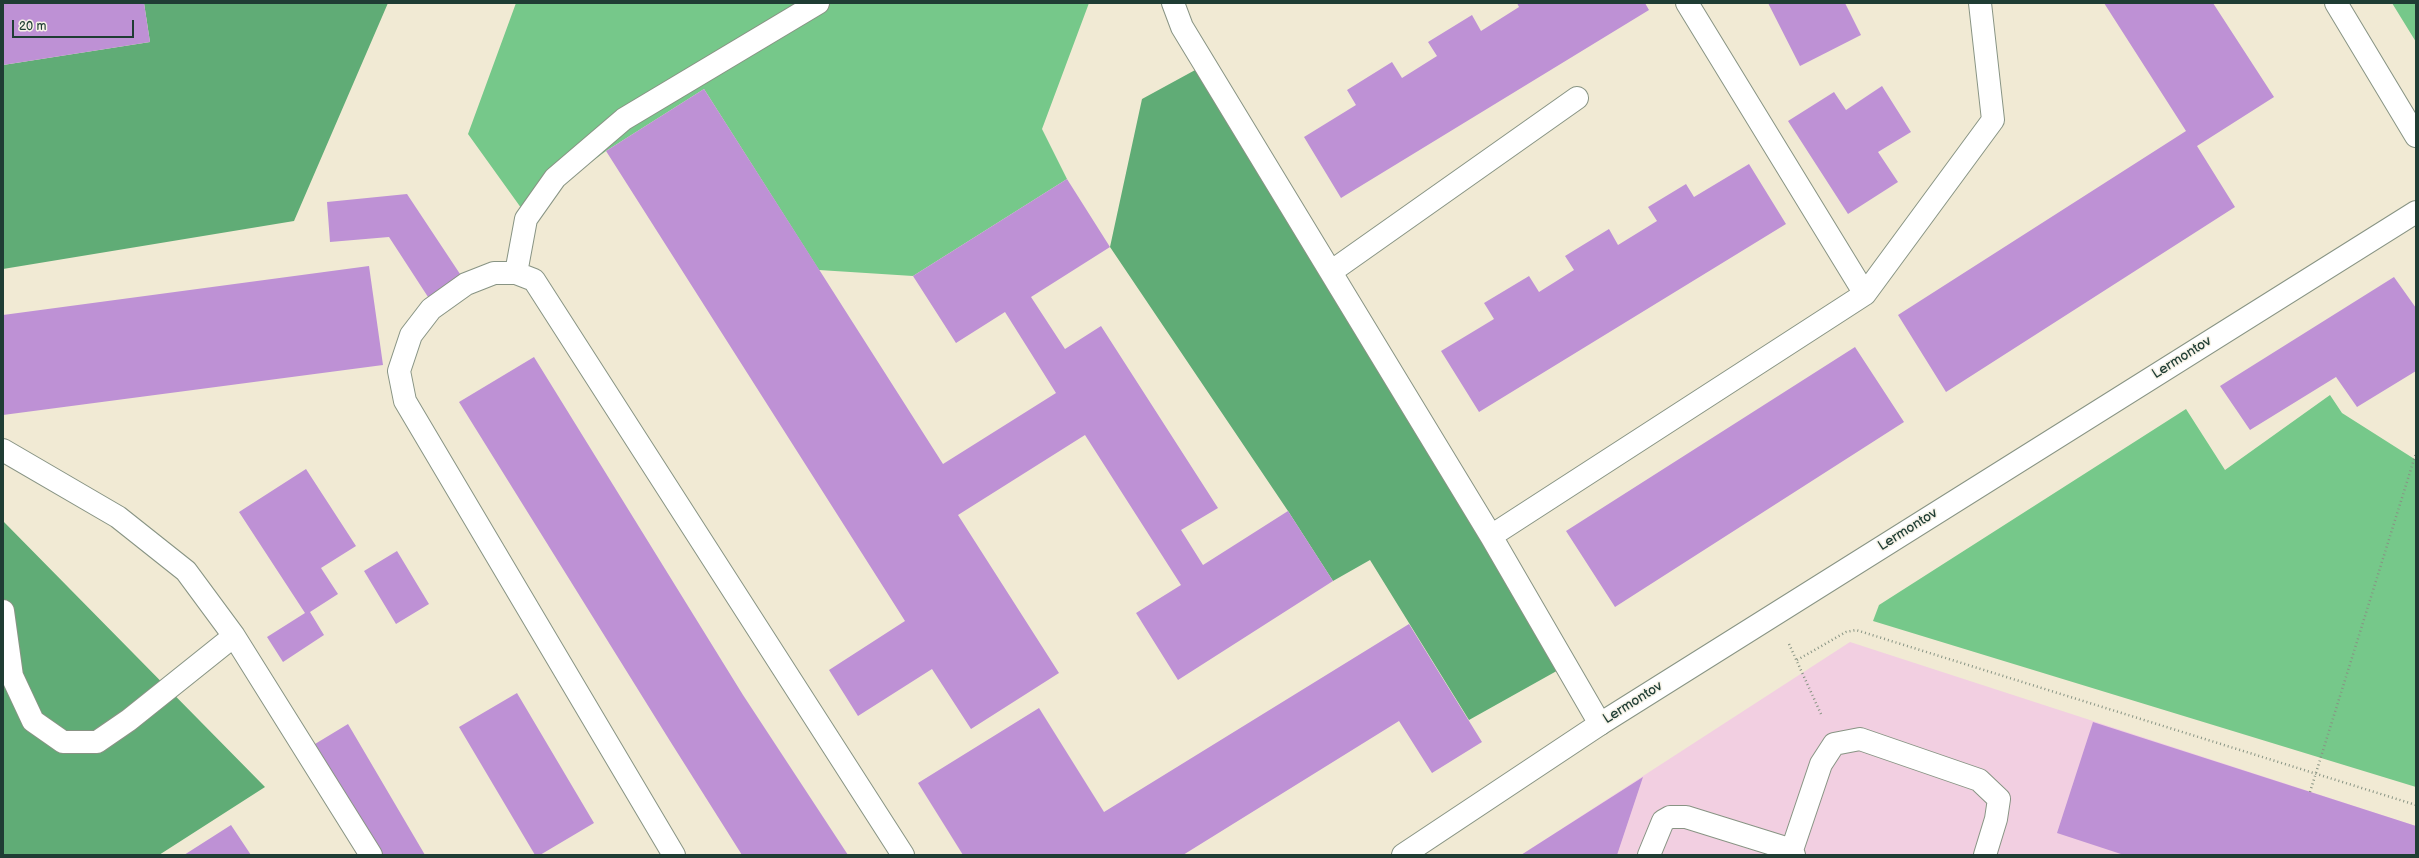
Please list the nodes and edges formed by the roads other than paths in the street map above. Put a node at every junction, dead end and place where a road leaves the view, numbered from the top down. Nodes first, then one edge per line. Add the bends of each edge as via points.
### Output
1 (818, 3) edge
2 (1173, 3) edge
3 (1687, 3) edge
4 (1980, 3) edge
5 (2336, 3) edge
6 (1577, 98) dead end
7 (2416, 136) edge
8 (2416, 212) edge
9 (1332, 271) junction
10 (516, 273) junction
11 (1865, 294) junction
12 (3, 450) edge
13 (1491, 536) junction
14 (3, 611) edge
15 (234, 636) junction
16 (1600, 724) junction
17 (1793, 853) edge
18 (370, 855) edge
19 (674, 855) edge
20 (903, 855) edge
21 (1403, 855) edge
22 (1648, 855) edge
23 (1984, 855) edge

1 - 10 street via 624,119 555,178 526,219
2 - 9 street via 1182,27
3 - 11 street
4 - 11 street via 1992,120
5 - 7 street
6 - 9 street
8 - 16 street, Lermontov
9 - 13 street
10 - 19 street via 494,273 466,284 432,309 411,335 399,371 405,401
10 - 20 street via 534,280
11 - 13 street
12 - 15 street via 118,517 186,570
13 - 16 street
14 - 15 street via 12,676 33,721 63,742 97,742 129,720
15 - 18 street
16 - 21 street, Lermontov
17 - 22 street via 1686,817 1670,817 1663,821
17 - 23 street via 1821,764 1834,744 1860,739 1979,780 1999,799 1996,818

